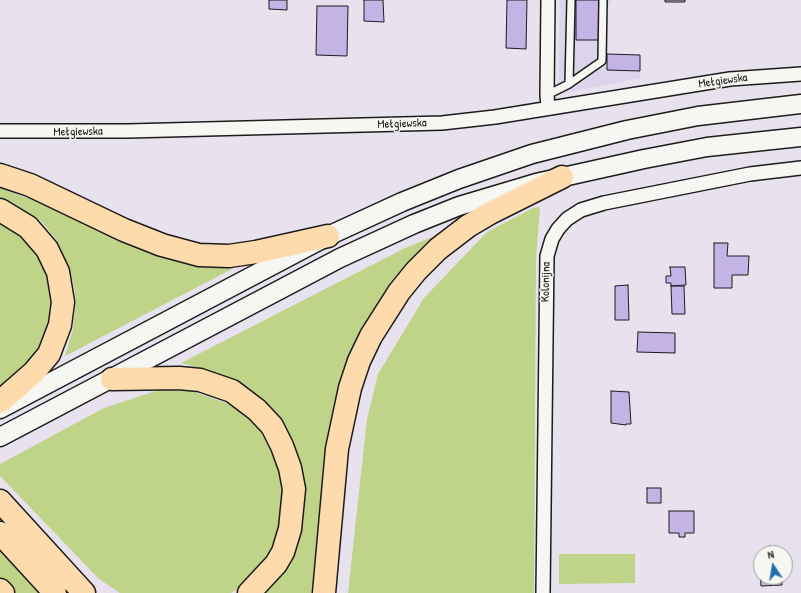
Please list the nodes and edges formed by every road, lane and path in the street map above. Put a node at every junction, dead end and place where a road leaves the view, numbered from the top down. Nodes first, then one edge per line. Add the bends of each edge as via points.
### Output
1 (548, 0) edge
2 (571, 0) edge
3 (604, 0) edge
4 (801, 74) edge
5 (569, 84) junction
6 (548, 101) junction
7 (801, 104) edge
8 (0, 131) edge
9 (801, 137) edge
10 (801, 168) edge
11 (0, 175) edge
12 (562, 177) junction
13 (0, 210) edge
14 (328, 236) junction
15 (112, 379) junction
16 (0, 402) edge
17 (0, 409) edge
18 (0, 437) edge
19 (0, 501) edge
20 (0, 533) edge
21 (56, 562) junction
22 (0, 590) edge
23 (3, 593) edge
24 (55, 593) edge
25 (84, 593) edge
26 (101, 593) edge
27 (249, 593) edge
28 (324, 593) edge
29 (542, 593) edge

1 - 6 street
2 - 5 lane
3 - 5 lane via 602,61
4 - 6 street, Mełgiewska via 730,79
5 - 6 lane
6 - 8 street, Mełgiewska via 442,123 136,131
7 - 14 main road via 747,109 678,120 562,146 459,179
9 - 12 main road via 707,147
10 - 29 street, Kolonijna via 750,174 604,203 581,210 558,229 547,256
11 - 14 highway via 30,185 124,230 162,245 199,255 229,256
12 - 15 main road via 459,206 378,240
12 - 28 highway via 468,226 438,250 399,292 371,336 350,388 340,435
13 - 16 highway via 28,227 47,248 58,272 63,302 60,325 49,354 34,372
14 - 17 main road
15 - 18 main road
15 - 27 highway via 200,380 232,391 257,410 272,426 290,468 294,489 290,529 283,552 276,564
19 - 21 highway
20 - 24 highway
21 - 25 highway
21 - 26 highway
22 - 23 highway

